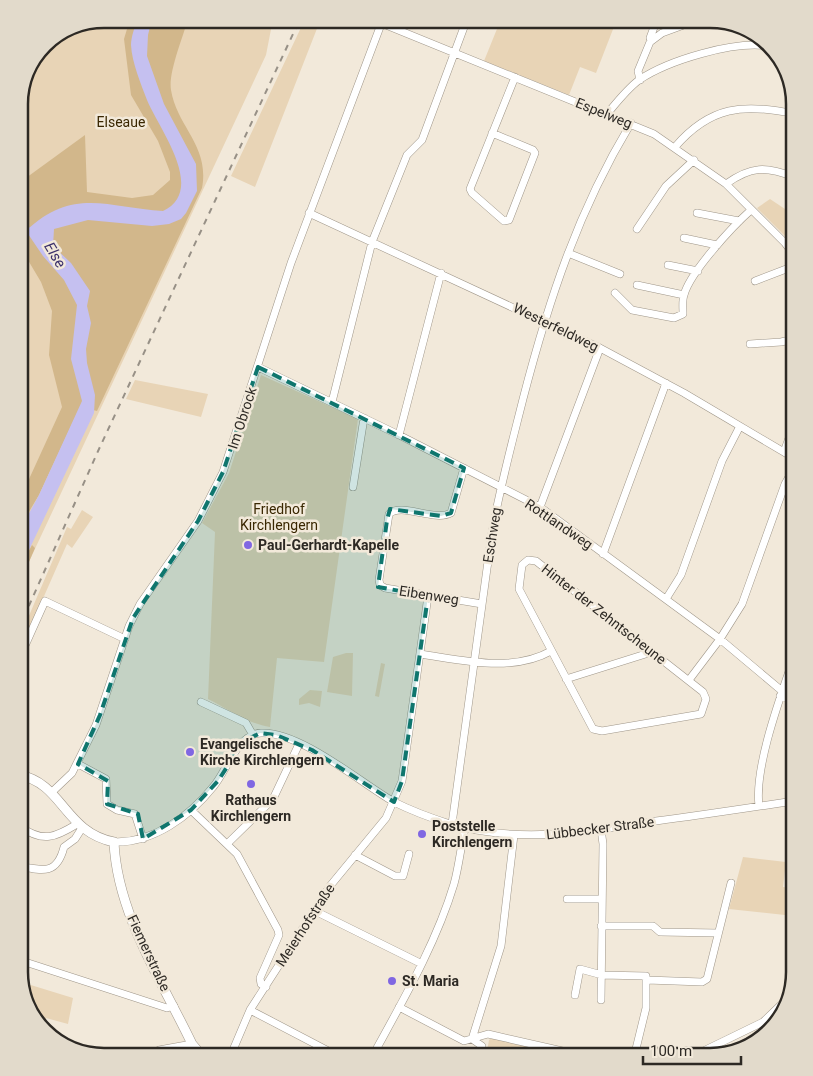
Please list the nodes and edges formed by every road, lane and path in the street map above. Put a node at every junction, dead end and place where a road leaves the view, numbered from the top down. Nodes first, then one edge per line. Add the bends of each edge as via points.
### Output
1 (379, 28) edge
2 (398, 28) edge
3 (464, 28) edge
4 (654, 28) edge
5 (674, 28) edge
6 (652, 40) junction
7 (758, 45) edge
8 (454, 53) junction
9 (515, 77) junction
10 (640, 80) junction
11 (786, 113) edge
12 (607, 114) junction
13 (631, 123) junction
14 (492, 133) junction
15 (675, 147) junction
16 (694, 160) junction
17 (786, 174) edge
18 (726, 184) junction
19 (750, 210) junction
20 (309, 213) junction
21 (697, 213) dead end
22 (739, 221) junction
23 (637, 229) dead end
24 (684, 238) dead end
25 (372, 242) junction
26 (786, 244) edge
27 (717, 246) junction
28 (568, 253) junction
29 (668, 265) dead end
30 (786, 269) edge
31 (698, 271) junction
32 (441, 273) junction
33 (620, 274) dead end
34 (755, 281) dead end
35 (637, 285) dead end
36 (615, 294) dead end
37 (684, 294) junction
38 (544, 320) junction
39 (786, 341) edge
40 (750, 344) dead end
41 (600, 348) junction
42 (258, 367) junction
43 (666, 383) junction
44 (332, 402) junction
45 (364, 418) junction
46 (740, 426) junction
47 (399, 435) junction
48 (786, 446) edge
49 (784, 452) joint
50 (464, 468) junction
51 (786, 482) edge
52 (353, 487) dead end
53 (500, 488) junction
54 (540, 507) junction
55 (603, 554) junction
56 (428, 596) junction
57 (666, 599) junction
58 (482, 604) junction
59 (28, 639) edge
60 (124, 639) junction
61 (720, 639) junction
62 (551, 651) junction
63 (652, 652) junction
64 (420, 654) junction
65 (476, 662) junction
66 (566, 679) junction
67 (786, 679) edge
68 (689, 680) junction
69 (781, 693) junction
70 (786, 695) edge
71 (201, 702) dead end
72 (253, 735) junction
73 (299, 744) junction
74 (78, 764) junction
75 (28, 778) edge
76 (52, 792) junction
77 (394, 802) junction
78 (786, 802) edge
79 (759, 806) junction
80 (191, 810) junction
81 (452, 824) junction
82 (80, 826) junction
83 (465, 827) junction
84 (601, 829) junction
85 (28, 831) edge
86 (514, 835) junction
87 (143, 839) junction
88 (114, 842) junction
89 (227, 844) junction
90 (409, 854) dead end
91 (355, 855) junction
92 (28, 868) edge
93 (731, 883) dead end
94 (566, 899) dead end
95 (602, 899) junction
96 (313, 910) junction
97 (601, 926) junction
98 (718, 933) junction
99 (28, 963) edge
100 (420, 963) junction
101 (602, 975) junction
102 (647, 980) junction
103 (266, 987) junction
104 (575, 995) dead end
105 (601, 1000) dead end
106 (174, 1006) junction
107 (399, 1007) junction
108 (250, 1010) junction
109 (776, 1010) edge
110 (472, 1039) junction
111 (192, 1044) junction
112 (170, 1048) edge
113 (195, 1048) edge
114 (234, 1048) edge
115 (323, 1048) edge
116 (377, 1048) edge
117 (482, 1048) edge
118 (536, 1048) edge
119 (636, 1048) edge
120 (710, 1048) edge

1 - 20 street, Im Obrock
2 - 8 street, Espelweg
3 - 8 street
4 - 6 street
5 - 6 street
6 - 10 street via 638,71
7 - 10 street via 725,49 667,67
8 - 9 street, Espelweg
8 - 25 street via 422,140 407,155
9 - 12 street, Espelweg
9 - 14 street
10 - 12 street
11 - 15 street via 749,108 726,111 705,119 685,134
12 - 13 street, Espelweg
13 - 15 street, Espelweg
13 - 28 street, Eschweg via 589,198
14 - 14 street via 470,188 504,221 509,220 535,153
15 - 16 street, Espelweg
16 - 18 street, Espelweg
16 - 23 street via 666,186
17 - 18 street via 760,168 740,174
18 - 19 street, Espelweg
19 - 22 street
19 - 26 street, Espelweg
20 - 25 street, Westerfeldweg
20 - 42 street, Im Obrock
21 - 22 street
22 - 27 street
24 - 27 street
25 - 32 street, Westerfeldweg
25 - 44 street
27 - 31 street
28 - 33 street
28 - 38 street, Eschweg
29 - 31 street
30 - 34 street
31 - 37 street
32 - 38 street, Westerfeldweg
32 - 47 street
35 - 37 street
36 - 37 street via 632,310 674,318 682,314
38 - 41 street, Westerfeldweg
38 - 53 street, Eschweg
39 - 40 street
41 - 43 street, Westerfeldweg
41 - 54 street
42 - 44 street, Rottlandweg
42 - 60 street, Im Obrock via 219,481 198,521 140,604
43 - 46 street, Westerfeldweg
43 - 55 street
44 - 45 street, Rottlandweg
45 - 47 street, Rottlandweg
45 - 52 street
46 - 49 street, Westerfeldweg
46 - 57 street via 722,460 681,575
47 - 50 street, Rottlandweg
48 - 49 street
50 - 53 street, Rottlandweg
50 - 56 street, Eibenweg via 452,513 441,516 396,510 389,514 387,520 380,585
51 - 61 street via 742,604
53 - 54 street, Rottlandweg
53 - 58 street, Eschweg
54 - 55 street, Rottlandweg
55 - 57 street, Rottlandweg
56 - 58 street, Eibenweg
56 - 64 street, Meierhofstraße
57 - 61 street, Rottlandweg
58 - 65 street, Eschweg
59 - 60 street via 45,601
60 - 74 street, Im Obrock via 100,715
61 - 68 street
61 - 69 street, Rottlandweg
62 - 63 street, Hinter der Zehntscheune via 519,589 522,565 528,560 536,561
62 - 65 street via 526,661
62 - 66 street, Hinter der Zehntscheune
63 - 66 street
63 - 68 street, Hinter der Zehntscheune
64 - 65 street
64 - 77 street, Meierhofstraße via 402,781
65 - 81 street, Eschweg
66 - 68 street, Hinter der Zehntscheune via 598,732 698,717 703,711 705,695
67 - 69 street
69 - 70 street
69 - 79 street via 758,781
71 - 72 street via 246,723
72 - 73 street, Lübbecker Straße via 267,733
72 - 80 street via 243,742 218,781
73 - 77 street, Lübbecker Straße
73 - 89 street via 273,799
74 - 76 street, Im Obrock via 61,786
74 - 87 street via 106,779 107,804 135,814
75 - 76 main road
76 - 82 main road
77 - 81 street, Lübbecker Straße
77 - 91 street, Meierhofstraße via 386,818
78 - 79 street, Lübbecker Straße
79 - 84 street, Lübbecker Straße
80 - 87 street
80 - 89 street
81 - 83 street, Lübbecker Straße
82 - 85 street via 45,838
82 - 88 main road via 102,840
82 - 92 street via 75,839 64,847 54,866 43,870
83 - 86 street, Lübbecker Straße
83 - 100 street via 454,883 439,925
84 - 86 street, Lübbecker Straße via 568,834
84 - 95 street
86 - 110 street via 501,946
87 - 88 street
88 - 106 main road, Fiemerstraße via 131,920
89 - 103 street via 237,854 278,930 260,978
90 - 91 street via 403,876 395,876
91 - 96 street, Meierhofstraße
93 - 98 street
94 - 95 street
95 - 97 street
96 - 100 street
96 - 103 street, Meierhofstraße
97 - 98 street via 654,926 660,932
97 - 101 street
98 - 102 street via 707,979 702,982
99 - 106 street via 168,1008
100 - 107 street
101 - 102 street via 646,976
101 - 104 street via 580,969
101 - 105 street
102 - 119 street via 646,1008
103 - 108 street, Meierhofstraße
106 - 111 main road, Fiemerstraße
107 - 110 street via 464,1040
107 - 116 street
108 - 114 street, Meierhofstraße
108 - 115 street
109 - 120 street via 763,1022
110 - 117 street
110 - 118 street via 488,1034
111 - 112 street
111 - 113 main road, Fiemerstraße

